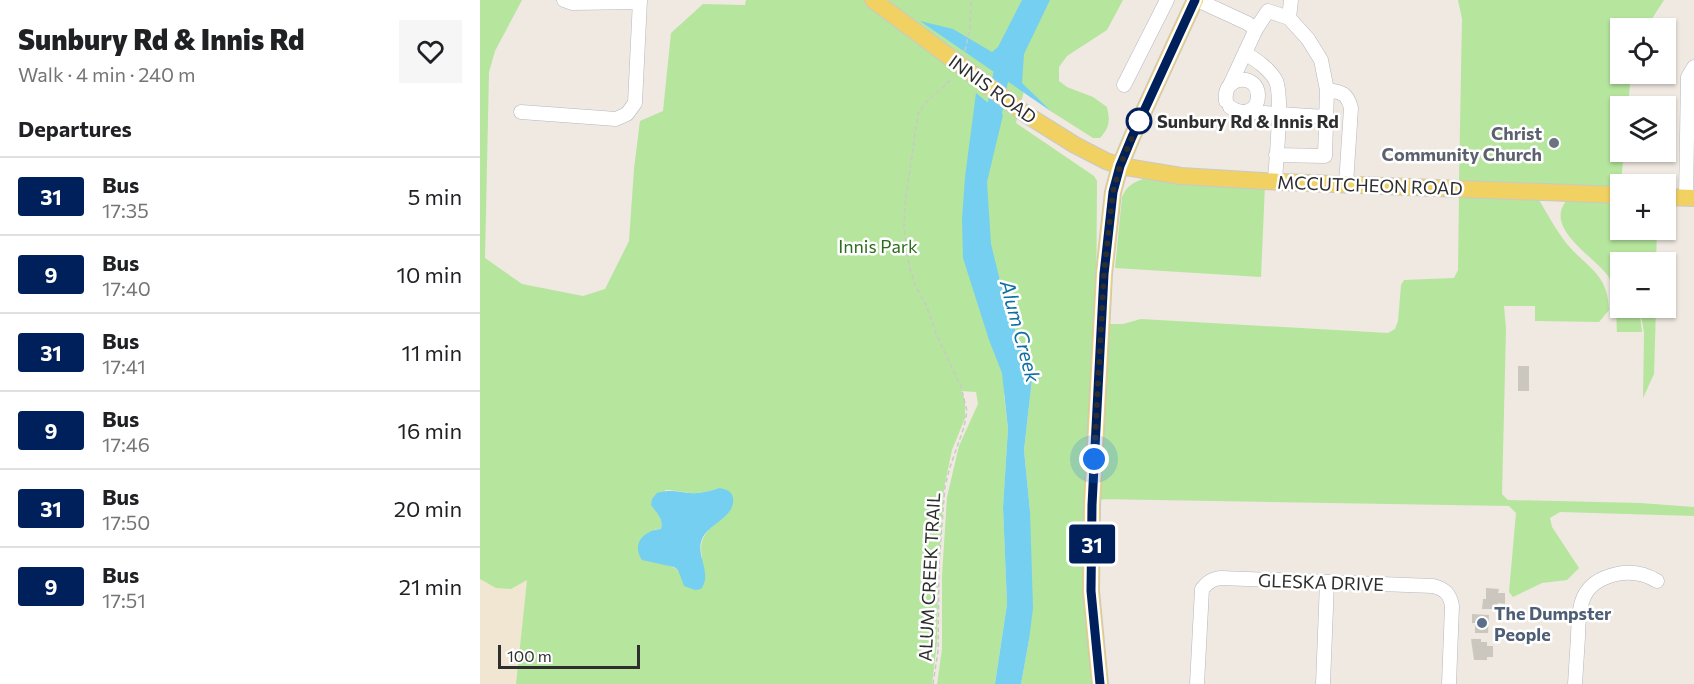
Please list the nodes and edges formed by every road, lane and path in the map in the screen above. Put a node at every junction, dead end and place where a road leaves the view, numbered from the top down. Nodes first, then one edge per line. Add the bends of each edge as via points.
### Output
1 (564, 0) edge
2 (873, 0) edge
3 (971, 0) edge
4 (1167, 0) edge
5 (1196, 0) edge
6 (1291, 0) edge
7 (640, 1) edge
8 (1289, 18) junction
9 (1256, 29) junction
10 (1245, 53) junction
11 (964, 55) dead end
12 (1694, 67) edge
13 (953, 76) dead end
14 (1124, 85) dead end
15 (1230, 85) junction
16 (1328, 90) junction
17 (521, 112) dead end
18 (1247, 112) junction
19 (1278, 113) junction
20 (1326, 117) junction
21 (1276, 155) junction
22 (1325, 156) junction
23 (1348, 157) junction
24 (1120, 166) junction
25 (1275, 181) junction
26 (1346, 184) junction
27 (1610, 195) edge
28 (1690, 198) edge
29 (1657, 581) dead end
30 (1327, 582) junction
31 (933, 684) edge
32 (1100, 684) edge
33 (1197, 684) edge
34 (1323, 684) edge
35 (1449, 684) edge
36 (1575, 684) edge

1 - 7 street
2 - 24 main road, INNIS ROAD, bridge via 1027,115 1095,156
3 - 11 path
4 - 14 street
5 - 9 street
5 - 24 main road
6 - 8 street
7 - 17 street via 635,103 627,114 616,119
8 - 9 street via 1268,11
8 - 16 street via 1321,60
9 - 10 street
10 - 15 street
10 - 19 street via 1263,65 1276,81 1280,96
12 - 28 street via 1688,77
13 - 31 path, ALUM CREEK TRAIL via 918,114 904,227 915,285 961,387 967,411 945,486
15 - 18 street via 1225,94 1228,104 1236,111
15 - 18 street via 1244,80 1257,89 1258,100
16 - 20 street
16 - 23 street via 1342,92 1349,100
18 - 19 street
19 - 20 street
19 - 21 street
20 - 22 street
21 - 22 street
21 - 25 street
22 - 23 street
23 - 26 street
24 - 25 main road, MCCUTCHEON ROAD via 1181,176
24 - 32 main road via 1113,192 1104,274 1092,505 1091,591
25 - 26 main road, MCCUTCHEON ROAD
26 - 27 main road, MCCUTCHEON ROAD
29 - 36 street via 1648,575 1623,573 1592,586 1579,610
30 - 33 street, GLESKA DRIVE via 1221,578 1207,583 1202,592
30 - 34 street
30 - 35 street, GLESKA DRIVE via 1433,586 1447,592 1452,606

